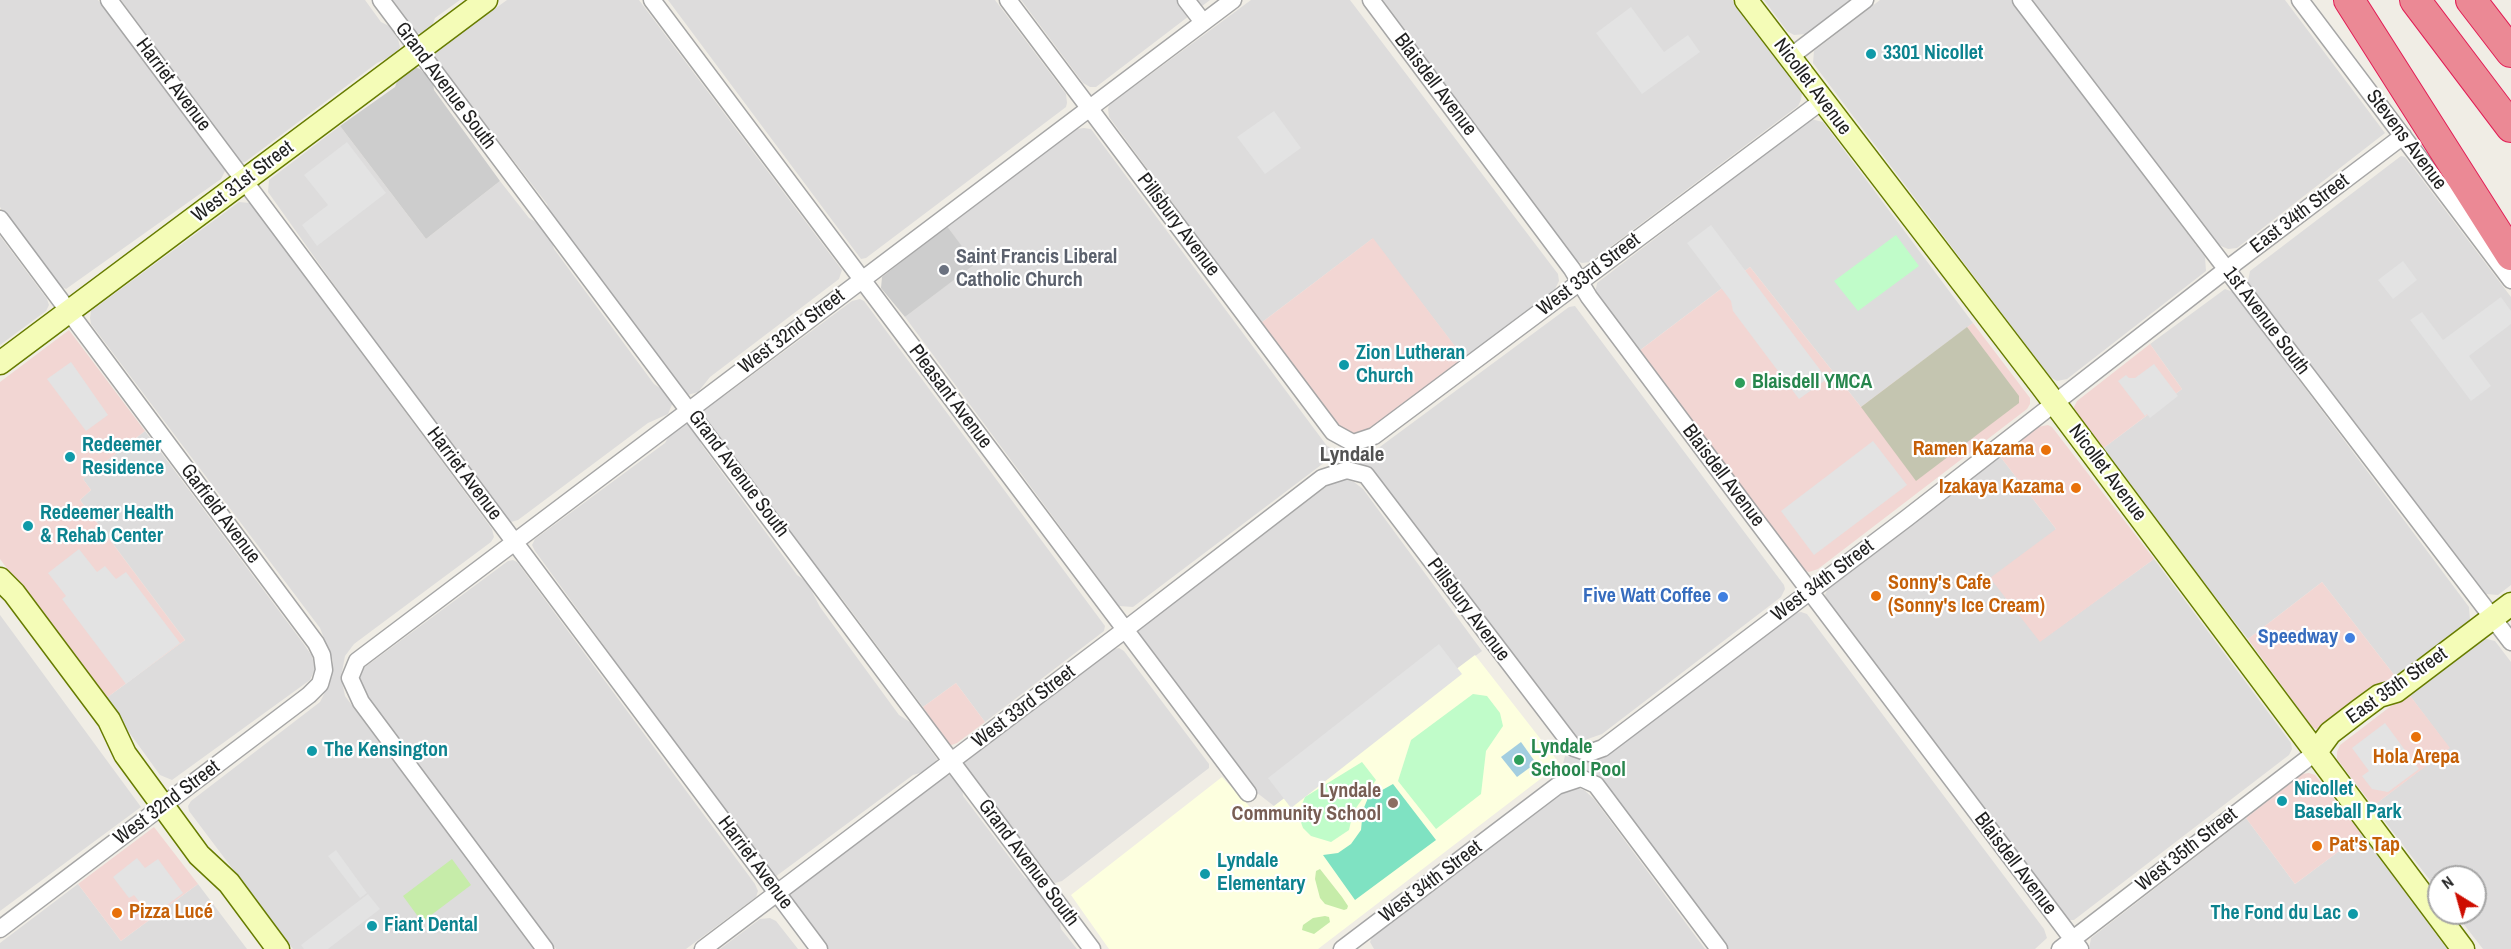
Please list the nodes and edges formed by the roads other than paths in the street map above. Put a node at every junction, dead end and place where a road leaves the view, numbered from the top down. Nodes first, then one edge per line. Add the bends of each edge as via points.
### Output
1 (109, 0) edge
2 (381, 0) edge
3 (486, 0) edge
4 (652, 0) edge
5 (1008, 0) edge
6 (1186, 0) edge
7 (1233, 0) edge
8 (1371, 0) edge
9 (1746, 0) edge
10 (1865, 0) edge
11 (2021, 0) edge
12 (2300, 0) edge
13 (2349, 0) edge
14 (2415, 0) edge
15 (2471, 0) edge
16 (1203, 22) junction
17 (419, 50) junction
18 (2511, 52) edge
19 (1790, 57) junction
20 (1822, 101) junction
21 (1089, 107) junction
22 (2511, 127) edge
23 (2403, 136) junction
24 (245, 181) junction
25 (0, 219) edge
26 (2511, 255) edge
27 (2227, 269) junction
28 (862, 280) junction
29 (2511, 280) edge
30 (1580, 282) junction
31 (69, 311) junction
32 (0, 363) edge
33 (2054, 403) junction
34 (689, 409) junction
35 (1353, 443) joint
36 (1347, 470) joint
37 (514, 541) junction
38 (0, 579) edge
39 (1810, 591) junction
40 (0, 598) edge
41 (2511, 604) edge
42 (2493, 618) junction
43 (1126, 629) junction
44 (2511, 642) edge
45 (324, 670) joint
46 (1588, 753) joint
47 (125, 754) junction
48 (2320, 758) junction
49 (952, 761) junction
50 (1248, 793) dead end
51 (163, 806) junction
52 (199, 855) junction
53 (778, 893) junction
54 (0, 928) edge
55 (1360, 944) edge
56 (2070, 946) edge
57 (260, 949) edge
58 (278, 949) edge
59 (545, 949) edge
60 (703, 949) edge
61 (819, 949) edge
62 (1092, 949) edge
63 (1342, 949) edge
64 (1719, 949) edge
65 (2463, 949) edge

1 - 24 street, Harriet Avenue
2 - 17 street, Grand Avenue South
3 - 17 main road, West 31st Street
4 - 28 street, Pleasant Avenue
5 - 21 street, Pillsbury Avenue
6 - 16 street
7 - 16 street, West 32nd Street
8 - 30 street, Blaisdell Avenue
9 - 19 main road, Nicollet Avenue
10 - 19 street
11 - 27 street, 1st Avenue South
12 - 23 street, Stevens Avenue
13 - 26 highway
14 - 22 highway
15 - 18 highway
16 - 21 street, West 32nd Street
17 - 24 main road, West 31st Street
17 - 34 street, Grand Avenue South
19 - 20 main road, Nicollet Avenue
20 - 30 street, West 33rd Street
20 - 33 main road, Nicollet Avenue
21 - 28 street, West 32nd Street
21 - 35 street, Pillsbury Avenue via 1333,432
23 - 27 street, East 34th Street
23 - 29 street, Stevens Avenue
24 - 31 main road, West 31st Street
24 - 37 street, Harriet Avenue
25 - 31 street, Garfield Avenue
27 - 33 street, East 34th Street
27 - 42 street, 1st Avenue South
28 - 34 street, West 32nd Street
28 - 43 street, Pleasant Avenue
30 - 35 street, West 33rd Street via 1374,436
30 - 39 street, Blaisdell Avenue
31 - 32 main road, West 31st Street
31 - 45 street, Garfield Avenue via 316,643
33 - 39 street, West 34th Street
33 - 48 main road, Nicollet Avenue
34 - 37 street, West 32nd Street
34 - 49 street, Grand Avenue South
36 - 43 street, West 33rd Street via 1322,478
36 - 46 street, Pillsbury Avenue via 1366,475 1574,748
37 - 53 street, Harriet Avenue
37 - 59 street, West 32nd Street via 364,654 353,666 350,678 361,702
38 - 47 main road via 14,592 109,720
39 - 46 street, West 34th Street via 1603,748
39 - 56 street, Blaisdell Avenue
40 - 47 main road via 96,729
41 - 42 main road, East 35th Street
42 - 44 street, 1st Avenue South
42 - 48 main road, East 35th Street via 2397,691 2388,705
43 - 49 street, West 33rd Street
43 - 50 street, Pleasant Avenue
45 - 51 street, West 32nd Street via 320,684 309,695
47 - 51 main road
48 - 56 street, West 35th Street
48 - 65 main road, Nicollet Avenue
49 - 53 street, West 33rd Street
49 - 62 street, Grand Avenue South
51 - 52 main road
51 - 54 street, West 32nd Street
52 - 57 main road via 213,885
52 - 58 main road via 229,883
53 - 60 street, West 33rd Street
53 - 61 street, Harriet Avenue
55 - 63 street, West 34th Street
55 - 64 street, West 34th Street via 1557,786 1581,778 1596,785

